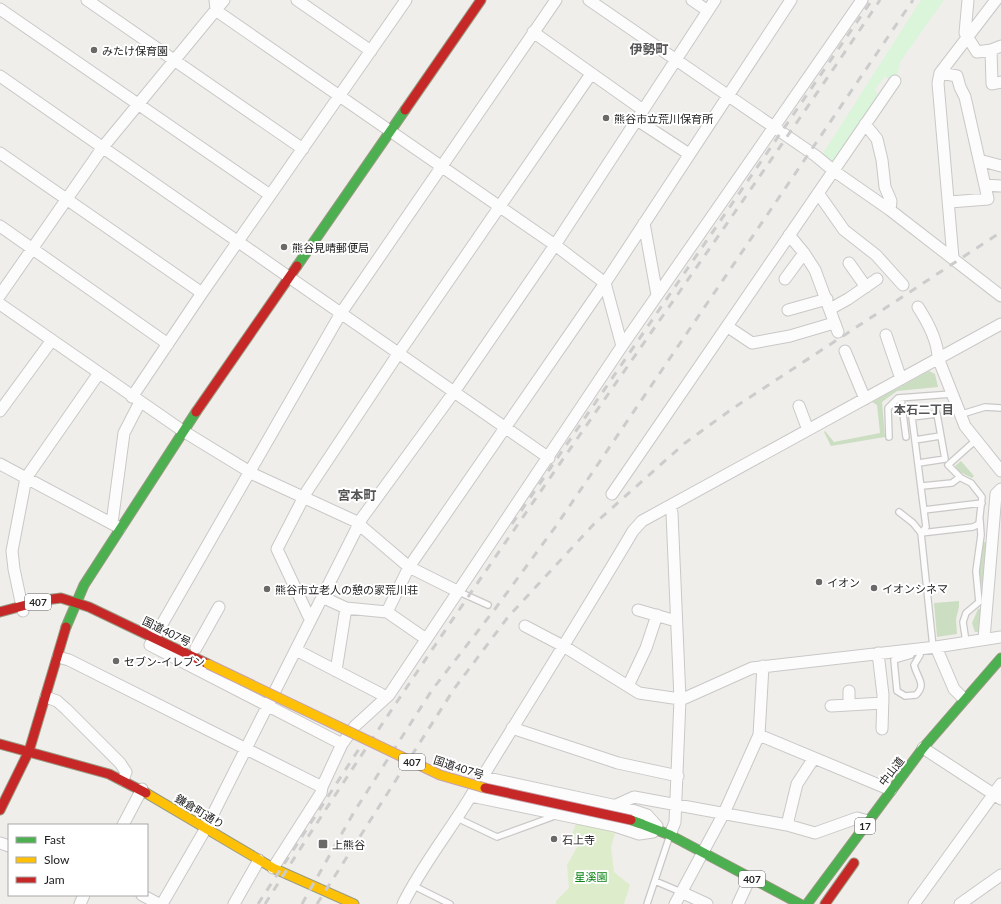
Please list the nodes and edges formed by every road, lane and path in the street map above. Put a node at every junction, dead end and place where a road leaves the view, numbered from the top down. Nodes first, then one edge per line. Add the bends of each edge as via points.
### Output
1 (87, 0) edge
2 (224, 0) edge
3 (297, 0) edge
4 (481, 0) edge
5 (556, 0) edge
6 (589, 0) edge
7 (692, 0) edge
8 (715, 0) edge
9 (791, 0) edge
10 (862, 0) edge
11 (968, 0) edge
12 (996, 0) edge
13 (403, 1) edge
14 (101, 4) edge
15 (216, 5) edge
16 (0, 9) edge
17 (708, 11) junction
18 (533, 32) junction
19 (968, 37) junction
20 (996, 48) edge
21 (371, 51) junction
22 (675, 60) junction
23 (174, 61) junction
24 (940, 73) junction
25 (592, 74) junction
26 (0, 76) edge
27 (895, 81) dead end
28 (1001, 82) edge
29 (339, 96) junction
30 (727, 96) junction
31 (138, 104) junction
32 (643, 110) junction
33 (637, 120) junction
34 (865, 124) junction
35 (775, 128) junction
36 (391, 132) junction
37 (103, 147) junction
38 (303, 149) junction
39 (0, 154) edge
40 (689, 154) junction
41 (979, 160) junction
42 (1001, 166) edge
43 (441, 167) junction
44 (834, 171) junction
45 (985, 185) junction
46 (1001, 186) edge
47 (818, 193) junction
48 (270, 195) junction
49 (67, 200) junction
50 (950, 202) junction
51 (498, 207) junction
52 (890, 210) junction
53 (644, 223) junction
54 (0, 226) edge
55 (789, 235) junction
56 (239, 242) junction
57 (555, 245) junction
58 (33, 248) junction
59 (804, 253) junction
60 (953, 258) junction
61 (849, 263) dead end
62 (289, 278) junction
63 (785, 279) dead end
64 (877, 279) dead end
65 (605, 283) junction
66 (903, 285) dead end
67 (866, 287) junction
68 (202, 293) junction
69 (0, 295) edge
70 (657, 295) junction
71 (1001, 296) edge
72 (0, 304) edge
73 (828, 304) junction
74 (918, 307) dead end
75 (788, 310) dead end
76 (341, 313) junction
77 (1001, 324) edge
78 (728, 327) junction
79 (886, 335) dead end
80 (52, 340) junction
81 (168, 344) junction
82 (622, 346) junction
83 (845, 351) dead end
84 (398, 353) junction
85 (938, 358) junction
86 (99, 373) junction
87 (901, 379) junction
88 (454, 392) junction
89 (952, 394) junction
90 (865, 398) junction
91 (901, 398) junction
92 (136, 399) junction
93 (799, 406) dead end
94 (1001, 408) edge
95 (0, 411) edge
96 (960, 415) junction
97 (912, 416) junction
98 (903, 418) junction
99 (506, 426) junction
100 (808, 430) junction
101 (182, 431) junction
102 (940, 436) junction
103 (889, 437) dead end
104 (906, 437) dead end
105 (915, 440) junction
106 (976, 440) junction
107 (549, 458) junction
108 (946, 462) junction
109 (919, 463) junction
110 (0, 464) edge
111 (1001, 471) edge
112 (250, 472) junction
113 (960, 477) junction
114 (26, 478) junction
115 (922, 486) junction
116 (1001, 490) edge
117 (612, 494) dead end
118 (303, 497) junction
119 (982, 503) junction
120 (669, 506) junction
121 (924, 510) junction
122 (899, 512) dead end
123 (980, 520) junction
124 (359, 523) junction
125 (116, 526) junction
126 (920, 534) junction
127 (409, 567) junction
128 (457, 591) junction
129 (322, 597) junction
130 (76, 603) junction
131 (488, 605) dead end
132 (219, 607) dead end
133 (346, 608) junction
134 (638, 610) dead end
135 (23, 611) junction
136 (0, 612) edge
137 (387, 612) junction
138 (658, 615) junction
139 (311, 618) junction
140 (0, 621) edge
141 (676, 621) junction
142 (525, 626) dead end
143 (156, 634) junction
144 (1001, 637) edge
145 (426, 639) junction
146 (984, 639) junction
147 (966, 642) junction
148 (565, 647) junction
149 (934, 647) junction
150 (196, 648) junction
151 (915, 649) junction
152 (296, 650) junction
153 (878, 654) junction
154 (58, 657) junction
155 (1001, 658) edge
156 (763, 666) junction
157 (336, 671) junction
158 (628, 686) junction
159 (277, 688) junction
160 (849, 691) dead end
161 (46, 697) junction
162 (385, 698) junction
163 (680, 699) junction
164 (964, 699) junction
165 (883, 703) junction
166 (849, 705) junction
167 (268, 706) junction
168 (831, 706) dead end
169 (355, 726) junction
170 (512, 728) junction
171 (882, 729) dead end
172 (759, 734) junction
173 (0, 744) edge
174 (342, 744) junction
175 (246, 749) junction
176 (29, 752) junction
177 (930, 752) junction
178 (814, 758) junction
179 (678, 776) junction
180 (483, 777) junction
181 (123, 780) junction
182 (1001, 784) edge
183 (322, 787) junction
184 (142, 790) junction
185 (891, 790) junction
186 (471, 796) junction
187 (997, 796) edge
188 (676, 803) junction
189 (614, 806) junction
190 (0, 810) edge
191 (724, 813) junction
192 (554, 814) junction
193 (457, 818) junction
194 (868, 821) junction
195 (123, 824) edge
196 (787, 825) junction
197 (206, 828) junction
198 (666, 833) junction
199 (703, 853) junction
200 (860, 855) dead end
201 (259, 860) junction
202 (273, 868) junction
203 (1001, 875) edge
204 (750, 878) junction
205 (654, 881) junction
206 (412, 885) junction
207 (682, 892) junction
208 (144, 896) edge
209 (159, 904) edge
210 (162, 904) edge
211 (234, 904) edge
212 (354, 904) edge
213 (403, 904) edge
214 (450, 904) edge
215 (647, 904) edge
216 (675, 904) edge
217 (707, 904) edge
218 (738, 904) edge
219 (800, 904) edge
220 (807, 904) edge
221 (824, 904) edge
222 (914, 904) edge
223 (960, 904) edge

1 - 14 street
2 - 15 street
3 - 21 street
4 - 36 main road
5 - 18 street
6 - 22 street
7 - 17 street
8 - 17 street
9 - 30 street
10 - 35 street
11 - 19 street via 965,33
12 - 19 street
13 - 21 street
14 - 23 street
15 - 23 street
15 - 29 street
16 - 31 street
17 - 22 street
18 - 25 street
18 - 43 street
19 - 20 street via 977,52
19 - 24 street
20 - 28 street via 992,84
21 - 29 street
22 - 30 street
22 - 32 street
23 - 31 street
23 - 38 street
24 - 41 street via 957,76 965,97
24 - 50 street via 938,83
25 - 32 street
25 - 51 street
26 - 37 street
27 - 34 street
29 - 36 street
29 - 38 street
30 - 35 street
30 - 40 street
31 - 37 street
31 - 48 street
32 - 33 street
33 - 40 street
33 - 57 street
34 - 44 street
34 - 52 street via 877,139 885,187 891,201
35 - 44 street
35 - 70 street
36 - 43 street
36 - 62 main road
37 - 49 street
37 - 56 street
38 - 48 street
39 - 49 street
40 - 53 street
41 - 42 street
41 - 45 street
43 - 51 street
43 - 76 street
44 - 47 street
44 - 52 street
45 - 46 street
45 - 50 street via 988,199
47 - 55 street
47 - 66 street via 844,230 876,255
48 - 56 street
49 - 58 street
49 - 68 street
50 - 60 street
51 - 57 street
51 - 84 street
52 - 60 street
53 - 65 street
53 - 70 street
54 - 58 street
55 - 59 street
55 - 78 street
56 - 62 street
56 - 68 street
57 - 65 street
57 - 88 street
58 - 69 street
58 - 81 street
59 - 63 street
59 - 73 street via 815,270
60 - 71 street
61 - 67 street
62 - 76 street
62 - 101 main road
64 - 67 street
65 - 82 street
65 - 99 street
67 - 73 street
68 - 81 street
70 - 82 street
72 - 80 street
73 - 75 street
73 - 78 street via 836,327 752,343
74 - 85 street via 938,350
76 - 84 street
76 - 112 street
77 - 85 street
78 - 117 street
79 - 87 street
80 - 86 street
80 - 95 street
81 - 92 street
82 - 107 street
83 - 90 street
84 - 88 street
84 - 118 street
85 - 87 street
85 - 89 street
86 - 92 street
86 - 114 street
87 - 90 street
88 - 99 street
88 - 124 street
89 - 91 lane
89 - 96 street
90 - 100 street
91 - 98 lane
91 - 103 lane via 888,408
92 - 101 street
92 - 125 street via 124,433
93 - 100 street
94 - 96 lane via 984,407
96 - 106 street
97 - 98 lane
97 - 102 lane via 937,414
97 - 105 lane
98 - 104 lane
99 - 107 street
99 - 127 street
100 - 120 street
101 - 112 street
101 - 125 main road
102 - 105 lane
102 - 108 lane
105 - 109 lane
106 - 108 lane
106 - 111 street
107 - 128 street
108 - 109 lane
108 - 113 lane
109 - 115 lane
110 - 114 street
112 - 118 street
112 - 143 street
113 - 115 lane via 952,482
113 - 119 lane via 971,483 982,497
114 - 125 street
114 - 135 street via 12,551
115 - 121 lane
116 - 146 street via 996,494
118 - 124 street
118 - 139 street via 277,549
119 - 121 lane
119 - 123 lane
120 - 141 street via 672,513
120 - 148 street via 642,521 633,531
121 - 126 lane via 926,527
122 - 126 lane via 913,523
123 - 126 lane via 973,527
123 - 147 lane via 981,535 976,571 979,602 966,613 963,622
124 - 127 street
124 - 129 street
125 - 130 main road
126 - 149 lane
127 - 128 street
127 - 137 street
128 - 131 lane
128 - 145 street
129 - 133 street
129 - 139 street
130 - 135 main road, 407
130 - 143 main road, 国道407号 / 407
130 - 154 main road
132 - 150 street
133 - 137 street
133 - 157 street
134 - 138 street
135 - 136 main road, 407
135 - 140 main road, 407
137 - 145 street
138 - 141 street
138 - 158 street
139 - 152 street
141 - 163 street
142 - 148 street
143 - 150 street
143 - 167 street via 151,648
143 - 198 main road, 国道407号 / 407, bridge via 208,664 447,777 475,786 631,820
144 - 146 street
145 - 162 street
146 - 147 street
147 - 149 street
148 - 158 street
148 - 170 street
149 - 151 street
149 - 164 street via 954,689
150 - 159 street
151 - 151 lane via 920,655 914,665 922,685 921,690 916,695 905,696 897,691 894,660 909,657
151 - 153 street
152 - 157 street
152 - 159 street
153 - 156 street
153 - 165 street
154 - 161 main road
154 - 175 street
155 - 164 main road, 中山道 / 17
156 - 163 street via 752,668
156 - 172 street
157 - 162 street
158 - 163 street via 639,693
159 - 167 street
159 - 169 street
160 - 166 street
161 - 176 main road
161 - 181 street via 57,701 66,709 120,763 126,772
162 - 169 street
163 - 179 street
164 - 177 main road, 中山道 / 17
165 - 166 street
165 - 171 street
166 - 168 street
167 - 174 street
167 - 175 street
169 - 174 street
170 - 179 street via 618,763
170 - 180 street
172 - 178 street
172 - 191 street
173 - 176 main road, 鎌倉町通り
174 - 183 street
175 - 183 street
175 - 197 street
176 - 181 main road, 鎌倉町通り
176 - 190 main road
177 - 185 main road, 中山道 / 17
177 - 187 street
178 - 185 street
178 - 196 street via 797,784
179 - 188 street
180 - 186 street
180 - 189 street
181 - 184 main road, 鎌倉町通り
182 - 187 street
183 - 202 street via 321,793
184 - 195 street
184 - 197 main road, 鎌倉町通り
185 - 194 main road, 中山道 / 17
186 - 192 street
186 - 193 street
187 - 222 street
188 - 189 street via 634,797
188 - 191 street
188 - 198 street via 675,822
189 - 198 street via 647,815
191 - 196 street
191 - 199 street
192 - 193 lane via 497,838
192 - 198 street via 615,826 639,834
193 - 206 street
194 - 196 street via 857,818 815,833
194 - 220 main road, 中山道 / 17
197 - 201 main road, 鎌倉町通り
197 - 210 street
198 - 199 main road, 国道407号 / 407
198 - 205 lane
199 - 204 main road, 国道407号 / 407
199 - 207 street
200 - 221 main road
201 - 202 main road, 鎌倉町通り
201 - 211 street
202 - 212 main road, 鎌倉町通り
203 - 223 street
204 - 218 street
204 - 219 main road, 国道407号 / 407
205 - 207 lane
205 - 215 lane
206 - 213 street
206 - 214 lane
207 - 216 street
207 - 217 street
208 - 209 street

